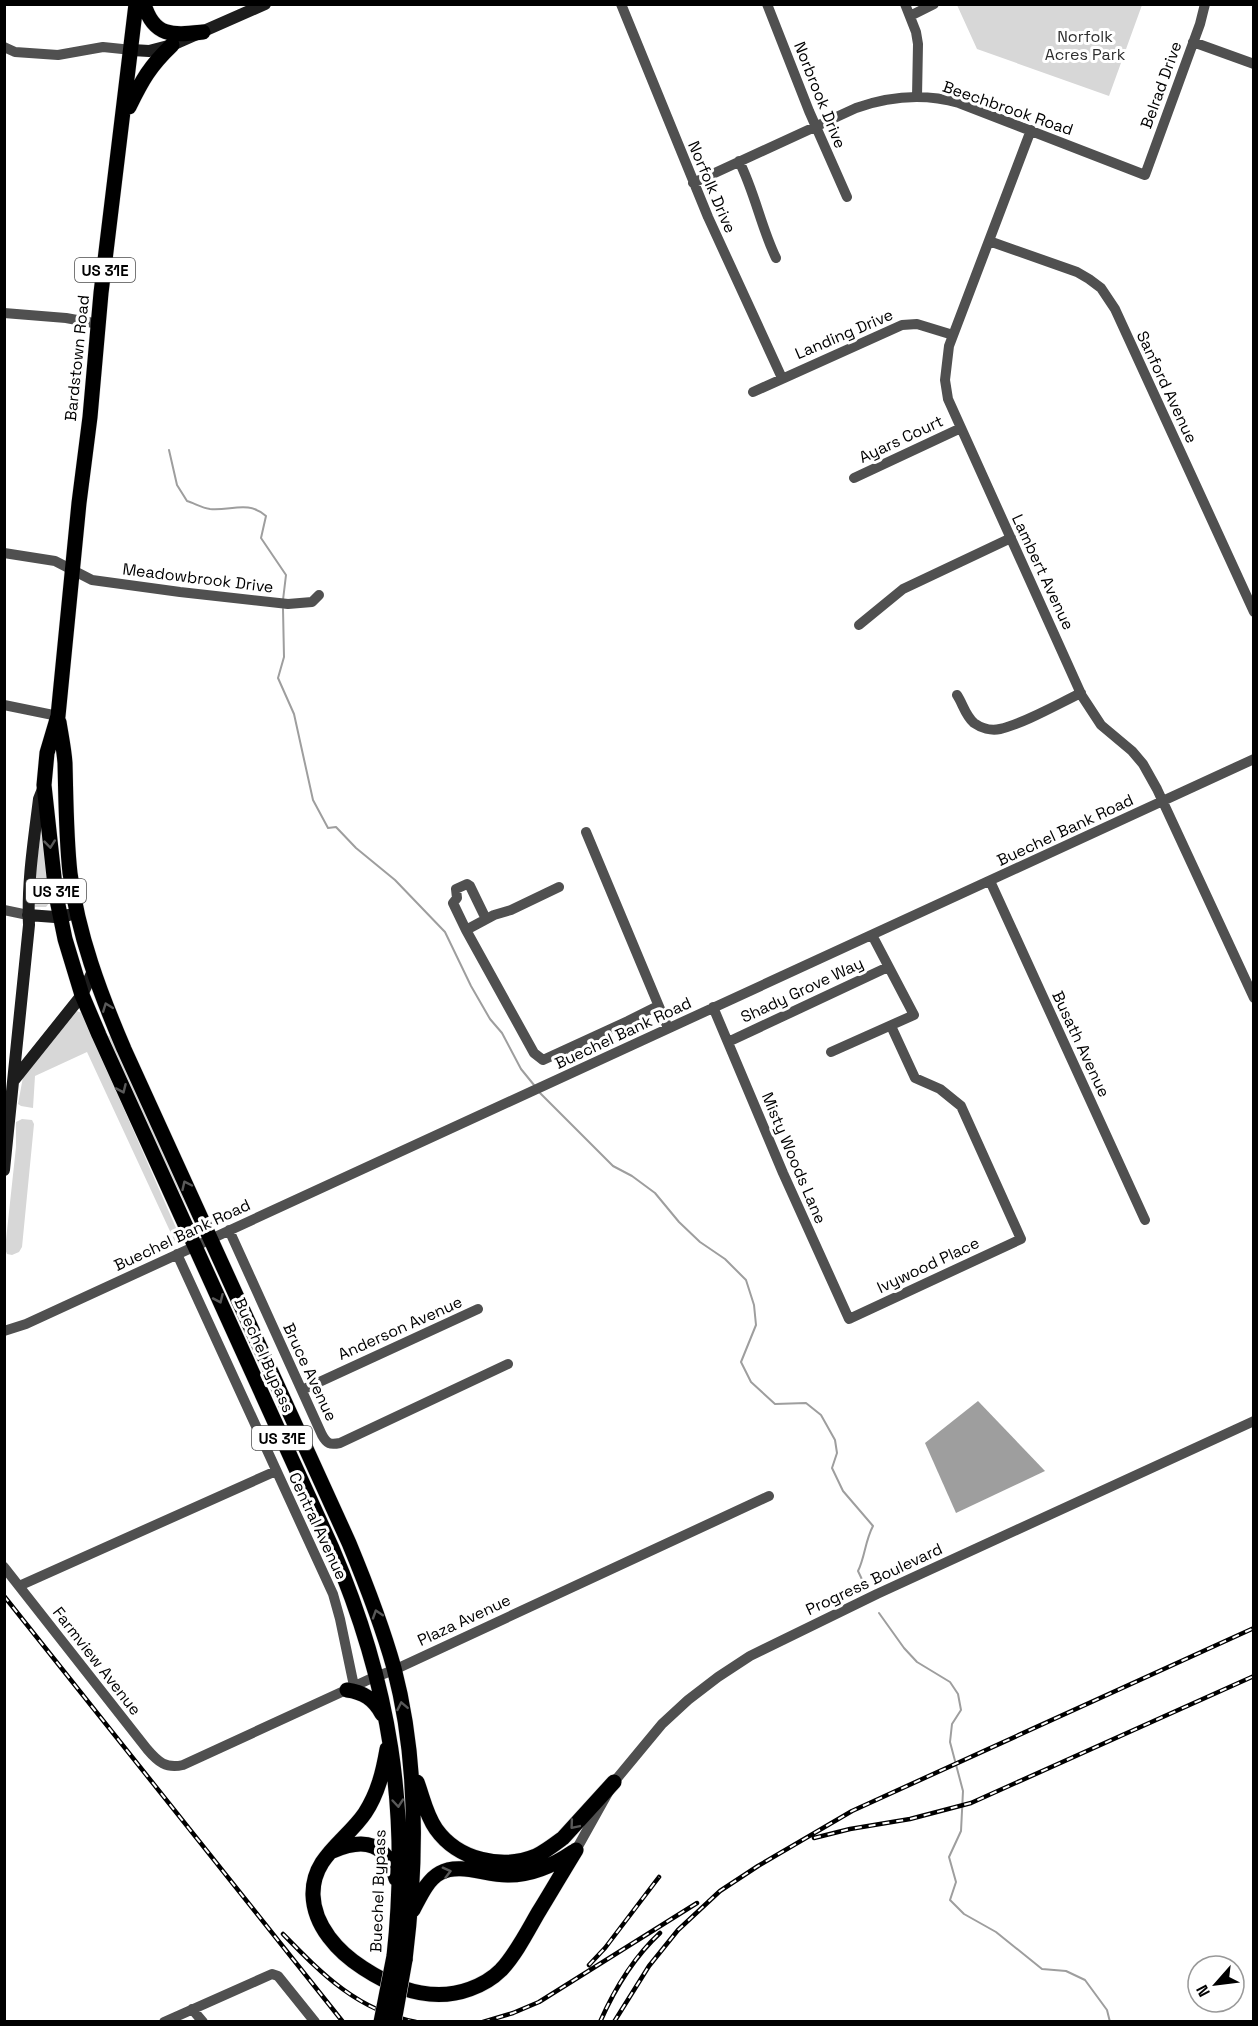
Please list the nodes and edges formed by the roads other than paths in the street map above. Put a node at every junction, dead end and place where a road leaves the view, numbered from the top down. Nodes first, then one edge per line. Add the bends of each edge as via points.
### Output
1 (136, 4) edge
2 (144, 4) edge
3 (265, 4) edge
4 (621, 4) edge
5 (767, 4) edge
6 (905, 4) edge
7 (934, 4) edge
8 (1205, 4) edge
9 (909, 16) junction
10 (203, 32) junction
11 (1193, 42) junction
12 (172, 45) junction
13 (4, 47) edge
14 (132, 50) junction
15 (1254, 64) edge
16 (917, 97) junction
17 (123, 121) junction
18 (815, 126) junction
19 (1031, 130) junction
20 (739, 162) junction
21 (1145, 175) joint
22 (693, 183) junction
23 (848, 197) dead end
24 (989, 241) junction
25 (776, 258) dead end
26 (4, 313) edge
27 (99, 324) junction
28 (953, 336) junction
29 (782, 378) junction
30 (753, 392) dead end
31 (961, 428) junction
32 (854, 478) dead end
33 (1011, 538) junction
34 (4, 553) edge
35 (73, 570) junction
36 (319, 596) dead end
37 (1254, 612) edge
38 (859, 625) dead end
39 (1081, 693) junction
40 (957, 694) dead end
41 (4, 705) edge
42 (58, 716) junction
43 (1254, 759) edge
44 (46, 760) junction
45 (65, 760) junction
46 (45, 785) junction
47 (1162, 801) junction
48 (586, 832) dead end
49 (990, 881) junction
50 (559, 887) dead end
51 (4, 910) edge
52 (77, 914) junction
53 (28, 915) junction
54 (61, 916) junction
55 (486, 919) junction
56 (466, 930) junction
57 (872, 934) junction
58 (888, 967) junction
59 (93, 970) junction
60 (82, 995) junction
61 (1254, 998) edge
62 (658, 1006) junction
63 (713, 1007) junction
64 (891, 1026) junction
65 (668, 1028) junction
66 (116, 1030) junction
67 (99, 1035) junction
68 (728, 1042) junction
69 (831, 1052) dead end
70 (13, 1081) junction
71 (7, 1111) edge
72 (4, 1170) edge
73 (1144, 1220) dead end
74 (229, 1230) junction
75 (202, 1242) junction
76 (177, 1254) junction
77 (478, 1310) dead end
78 (849, 1319) joint
79 (4, 1331) edge
80 (508, 1364) dead end
81 (302, 1390) junction
82 (1254, 1421) edge
83 (276, 1471) junction
84 (769, 1496) dead end
85 (4, 1567) edge
86 (19, 1586) junction
87 (394, 1670) junction
88 (377, 1677) junction
89 (350, 1688) junction
90 (388, 1730) junction
91 (410, 1763) junction
92 (170, 1767) joint
93 (614, 1782) junction
94 (576, 1851) junction
95 (330, 1853) junction
96 (405, 1909) junction
97 (400, 1958) junction
98 (192, 2009) junction
99 (164, 2022) edge
100 (203, 2022) edge
101 (315, 2022) edge
102 (381, 2022) edge
103 (394, 2022) edge

1 - 14 main road, Bardstown Road / US 31E
2 - 10 main road via 148,18 160,31 177,35
3 - 10 main road
4 - 22 street, Norfolk Drive
5 - 18 street, Norbrook Drive
6 - 9 street
7 - 9 street
8 - 11 street, Belrad Drive
9 - 16 street via 918,44
10 - 12 main road
11 - 15 street
11 - 21 street, Belrad Drive
12 - 14 main road via 149,51
12 - 17 main road via 141,81
13 - 14 street via 15,52 58,55 103,47
14 - 17 main road, Bardstown Road / US 31E
16 - 18 street, Beechbrook Road via 878,100
16 - 19 street, Beechbrook Road via 949,100
17 - 27 main road, Bardstown Road / US 31E
18 - 20 street, Beechbrook Road
18 - 23 street, Norbrook Drive
19 - 21 street, Beechbrook Road
19 - 24 street, Lambert Avenue
20 - 22 street, Beechbrook Road
20 - 25 street
22 - 29 street, Norfolk Drive
24 - 28 street, Lambert Avenue
24 - 37 street, Sanford Avenue via 1077,272 1096,284 1111,301
26 - 27 street
27 - 35 main road, Bardstown Road / US 31E
28 - 29 street, Landing Drive via 917,324 902,325
28 - 31 street, Lambert Avenue via 945,380 948,399
29 - 30 street, Landing Drive
31 - 32 street, Ayars Court
31 - 33 street, Lambert Avenue
33 - 38 street via 903,588
33 - 39 street, Lambert Avenue
34 - 35 street, Meadowbrook Drive via 55,561
35 - 36 street, Meadowbrook Drive via 92,580 269,603 312,602
35 - 42 main road, Bardstown Road / US 31E
39 - 40 street via 1012,725 992,730 973,722
39 - 47 street, Lambert Avenue via 1101,724 1143,764
41 - 42 street
42 - 44 main road, Bardstown Road / US 31E
42 - 45 main road, Bardstown Road / US 31E
43 - 47 street, Buechel Bank Road
44 - 45 main road
44 - 46 main road, Bardstown Road / US 31E
45 - 52 main road, Bardstown Road / US 31E via 68,851
46 - 53 main road, Bardstown Road via 39,799
46 -> 54 main road, Buechel Bypass / US 31E
47 - 49 street, Buechel Bank Road
47 - 61 street, Lambert Avenue
48 - 62 street
49 - 57 street, Buechel Bank Road
49 - 73 street, Busath Avenue
50 - 55 street
51 - 53 street
52 - 54 main road
52 - 59 main road, Buechel Bypass / US 31E
53 - 54 main road
53 - 70 main road, Bardstown Road
54 - 60 main road, Buechel Bypass / US 31E
55 - 56 street
55 - 56 street via 470,886 456,889 453,903
56 - 62 street via 534,1053 543,1060
57 - 58 street
57 - 63 street, Buechel Bank Road
58 - 64 street via 914,1015
58 - 68 street, Shady Grove Way
59 - 60 main road
66 -> 59 main road, Buechel Bypass / US 31E
60 - 67 main road, Buechel Bypass / US 31E
60 - 70 main road
62 - 65 street
63 - 65 street, Buechel Bank Road
63 - 68 street, Misty Woods Lane
64 - 69 street
64 - 78 street, Ivywood Place via 915,1078 940,1089 961,1106 1021,1239
65 - 74 street, Buechel Bank Road
66 - 67 street
75 -> 66 main road, Buechel Bypass / US 31E
67 -> 75 main road, Buechel Bypass / US 31E via 148,1146
68 - 78 street, Misty Woods Lane
70 - 71 main road, Bardstown Road
71 - 72 main road, Bardstown Road
74 - 75 street, Buechel Bank Road
74 - 81 street, Bruce Avenue
75 - 76 street, Buechel Bank Road
87 -> 75 main road, Buechel Bypass / US 31E via 353,1552
75 -> 88 main road, Buechel Bypass / US 31E via 344,1575
76 - 79 street, Buechel Bank Road
76 - 83 street, Central Avenue
77 - 81 street, Anderson Avenue
80 - 81 street, Bruce Avenue via 333,1444 326,1442
82 - 93 street, Progress Boulevard via 750,1656 688,1700 662,1724
83 - 86 street
83 - 89 street, Central Avenue via 333,1594
84 - 87 street, Plaza Avenue
85 - 86 street, Farmview Avenue
86 - 92 street, Farmview Avenue via 157,1761
87 - 88 street, Plaza Avenue
91 -> 87 main road, Buechel Bypass / US 31E
88 - 89 street, Plaza Avenue
88 - 90 main road, Buechel Bypass / US 31E
89 - 90 main road via 370,1698
89 - 92 street, Plaza Avenue via 183,1766
90 - 95 main road via 381,1776 372,1802
90 -> 96 main road, Buechel Bypass / US 31E
93 -> 91 main road via 555,1845 535,1856 502,1862 461,1851 438,1831
91 - 96 main road, Buechel Bypass / US 31E via 413,1816
93 - 94 street, Progress Boulevard
94 - 95 main road via 501,1970 476,1987 442,1996 414,1992 372,1974 351,1960 326,1933 313,1892 318,1868
96 -> 94 main road via 443,1872 459,1869 520,1874 546,1867
95 - 96 main road via 357,1843 378,1849 393,1869
96 - 97 main road, Buechel Bypass / US 31E
97 - 102 main road, Buechel Bypass / US 31E, bridge
97 - 103 main road, Buechel Bypass / US 31E, bridge
98 - 99 street
98 - 100 street
98 - 101 street via 274,1974

